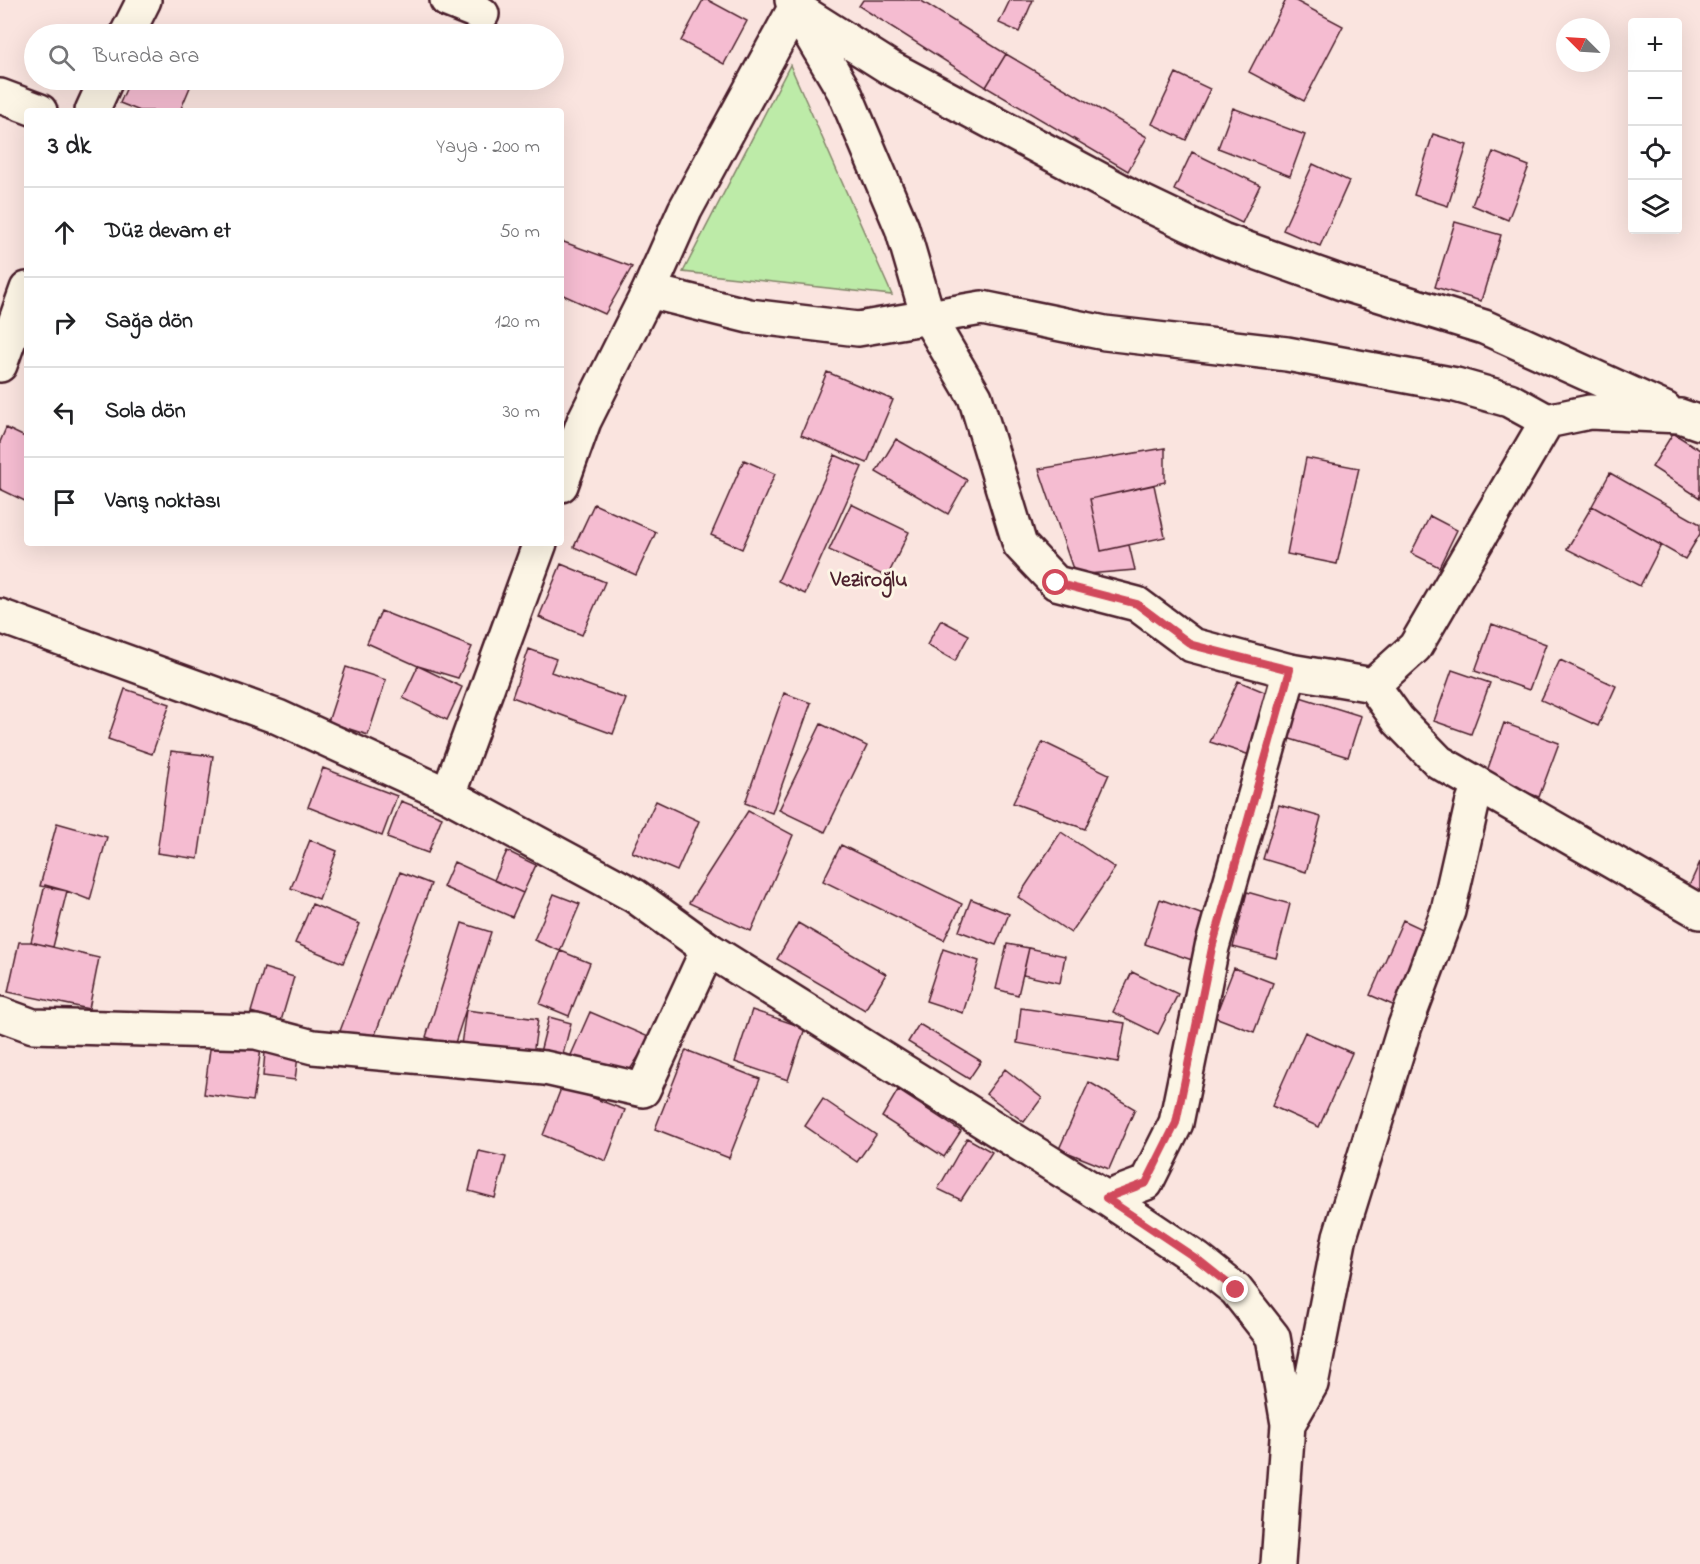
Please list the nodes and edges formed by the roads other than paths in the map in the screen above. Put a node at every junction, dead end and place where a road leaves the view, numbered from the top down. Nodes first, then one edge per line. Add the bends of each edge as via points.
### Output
1 (144, 0) edge
2 (447, 0) edge
3 (794, 4) edge
4 (482, 14) dead end
5 (132, 24) edge
6 (101, 90) edge
7 (0, 96) edge
8 (32, 108) edge
9 (93, 108) edge
10 (649, 291) junction
11 (24, 297) edge
12 (928, 317) junction
13 (0, 365) edge
14 (573, 416) edge
15 (1690, 420) edge
16 (1547, 421) junction
17 (564, 467) edge
18 (539, 546) edge
19 (0, 616) edge
20 (1290, 670) junction
21 (1373, 685) junction
22 (1479, 786) junction
23 (448, 795) junction
24 (1700, 912) edge
25 (708, 949) junction
26 (0, 1014) edge
27 (1106, 1198) junction
28 (1288, 1424) junction
29 (1278, 1564) edge

1 - 5 street
2 - 4 street
3 - 10 street via 685,210
3 - 12 street via 844,91 902,228
3 - 15 street via 889,67 1138,200 1222,240 1484,327
6 - 9 street
7 - 8 street
10 - 12 street via 749,316 858,329
10 - 14 street
11 - 13 street
12 - 16 street via 982,308 1105,333 1287,354 1456,385 1509,400
12 - 20 street via 975,397 1020,545 1056,583 1137,604 1192,645
14 - 17 street
15 - 16 street via 1590,412
16 - 21 street via 1415,647
18 - 23 street
19 - 23 street via 278,717
20 - 21 street
20 - 27 street via 1212,948 1176,1123 1146,1183
21 - 22 street via 1398,720 1439,762
22 - 24 street
22 - 28 street via 1449,911 1405,1026 1340,1236 1311,1384
23 - 25 street via 634,896
25 - 26 street via 643,1090 545,1068 313,1047 256,1032 33,1026
25 - 27 street
27 - 28 street via 1236,1290 1273,1337
28 - 29 street

